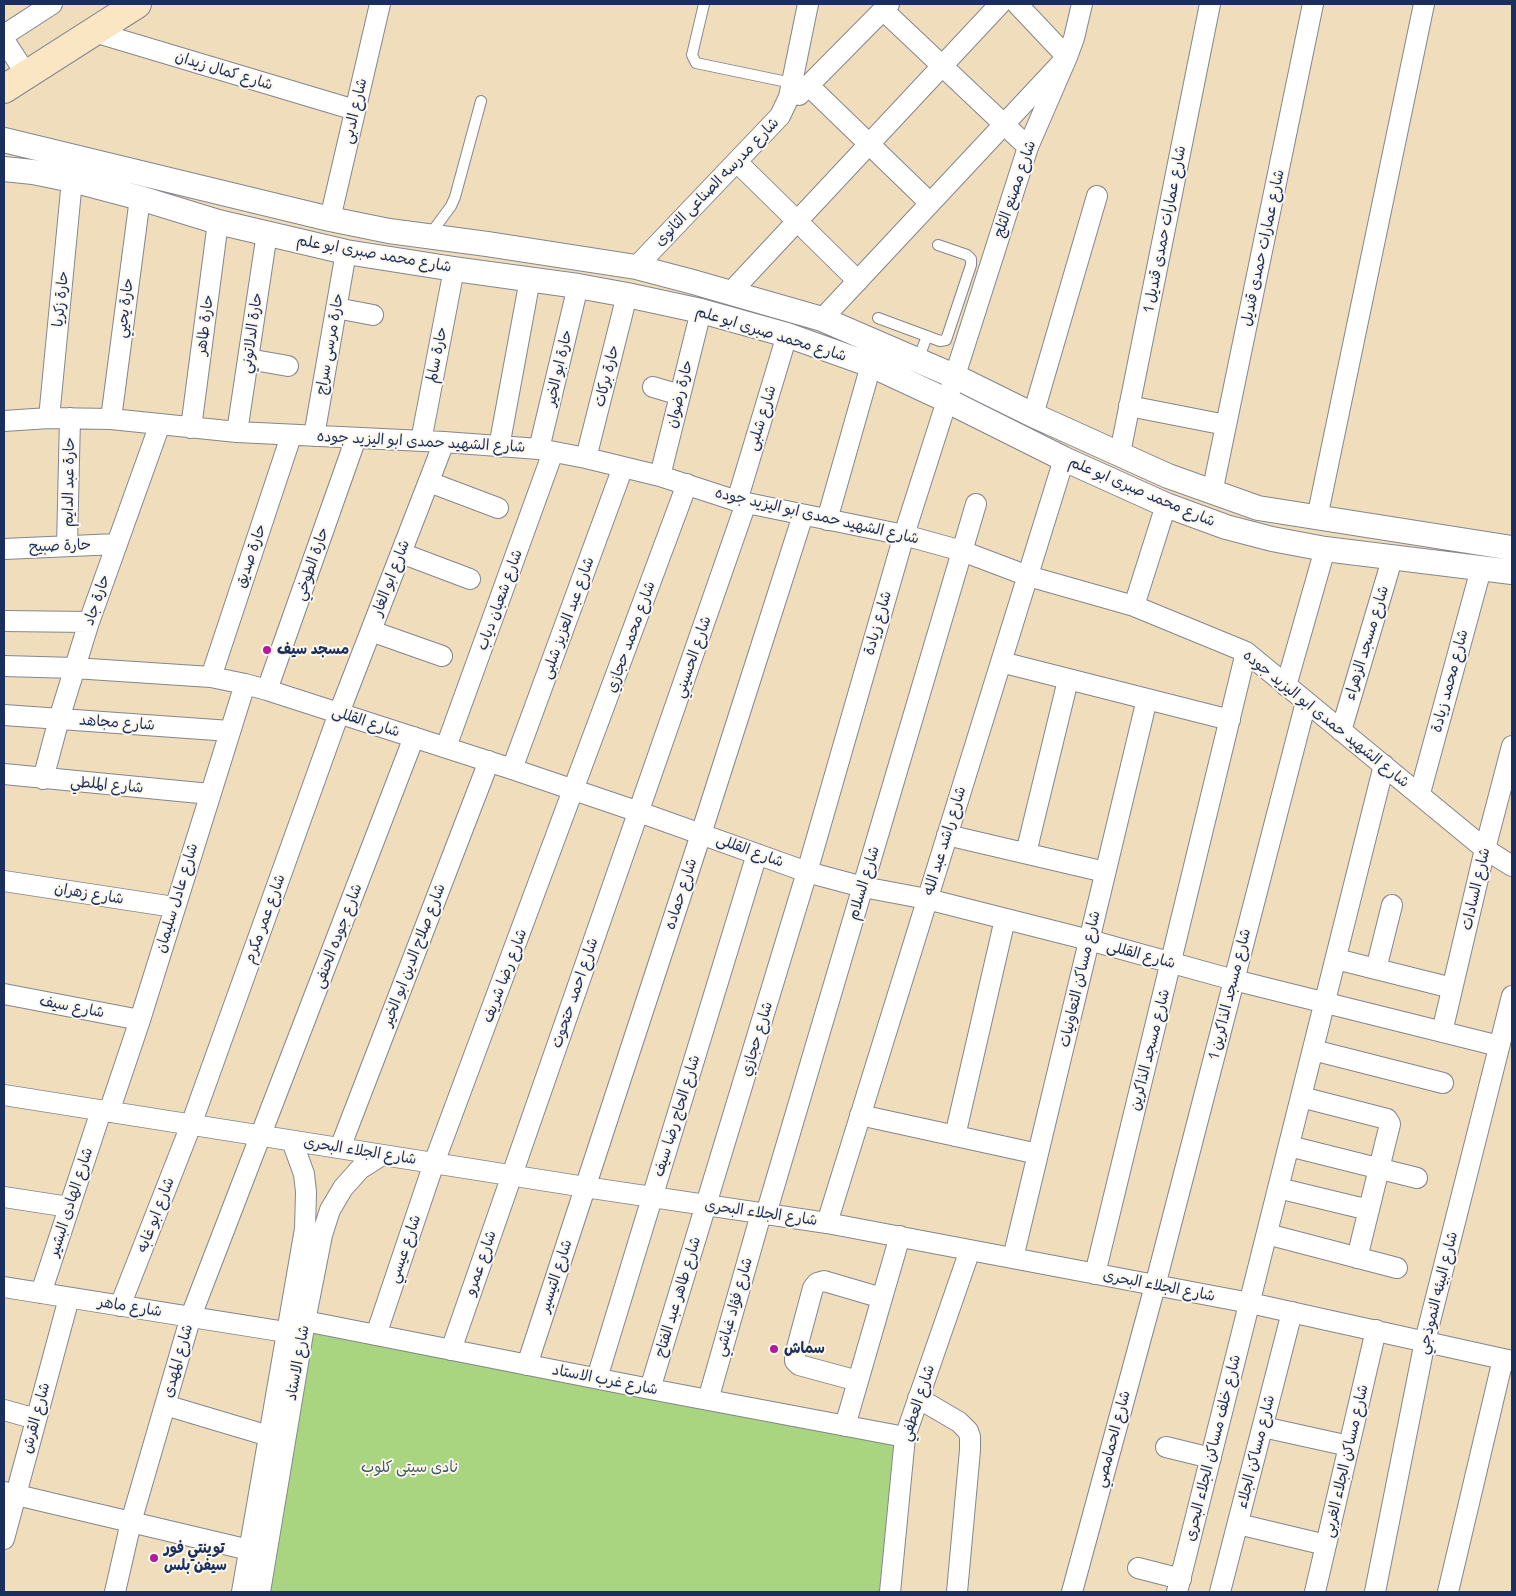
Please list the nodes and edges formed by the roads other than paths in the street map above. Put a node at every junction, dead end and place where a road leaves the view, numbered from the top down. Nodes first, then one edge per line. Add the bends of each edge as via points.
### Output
1 (52, 4) edge
2 (704, 4) edge
3 (808, 4) edge
4 (1000, 4) edge
5 (1017, 4) edge
6 (1082, 4) edge
7 (1210, 4) edge
8 (1313, 4) edge
9 (1424, 4) edge
10 (375, 5) edge
11 (126, 7) edge
12 (886, 7) edge
13 (94, 32) junction
14 (4, 36) edge
15 (4, 40) edge
16 (1068, 56) junction
17 (942, 66) junction
18 (15, 82) edge
19 (800, 84) junction
20 (481, 101) dead end
21 (355, 110) junction
22 (1004, 125) junction
23 (4, 140) edge
24 (869, 144) junction
25 (1028, 148) junction
26 (737, 162) junction
27 (4, 169) edge
28 (72, 180) junction
29 (1097, 196) dead end
30 (140, 198) junction
31 (930, 203) junction
32 (330, 219) junction
33 (797, 221) junction
34 (218, 222) junction
35 (267, 233) junction
36 (429, 236) junction
37 (938, 245) dead end
38 (346, 252) junction
39 (636, 267) junction
40 (454, 269) junction
41 (530, 279) junction
42 (858, 281) junction
43 (578, 286) junction
44 (730, 293) junction
45 (627, 295) junction
46 (336, 308) junction
47 (701, 311) junction
48 (373, 315) dead end
49 (878, 318) dead end
50 (822, 319) junction
51 (787, 335) junction
52 (927, 336) junction
53 (248, 359) junction
54 (918, 360) junction
55 (871, 365) junction
56 (288, 366) dead end
57 (954, 376) junction
58 (653, 387) dead end
59 (680, 395) junction
60 (946, 400) junction
61 (1130, 406) junction
62 (1034, 415) junction
63 (49, 418) junction
64 (70, 418) junction
65 (111, 419) junction
66 (4, 421) edge
67 (160, 424) junction
68 (1226, 424) junction
69 (191, 428) junction
70 (237, 432) junction
71 (291, 436) junction
72 (314, 436) junction
73 (356, 438) junction
74 (421, 441) junction
75 (444, 442) junction
76 (499, 447) junction
77 (546, 451) junction
78 (1120, 453) junction
79 (586, 458) junction
80 (1064, 459) junction
81 (623, 467) junction
82 (660, 476) junction
83 (428, 482) junction
84 (687, 484) junction
85 (1212, 493) junction
86 (742, 502) junction
87 (976, 504) dead end
88 (1166, 505) junction
89 (498, 508) dead end
90 (803, 515) junction
91 (1317, 518) junction
92 (827, 520) junction
93 (904, 535) junction
94 (117, 544) junction
95 (67, 546) junction
96 (1325, 548) junction
97 (1512, 548) edge
98 (4, 549) edge
99 (962, 551) junction
100 (401, 553) junction
101 (1393, 556) junction
102 (1482, 569) junction
103 (1512, 572) edge
104 (1028, 576) junction
105 (470, 579) dead end
106 (1134, 606) junction
107 (4, 621) edge
108 (89, 622) junction
109 (371, 631) junction
110 (1246, 652) junction
111 (442, 656) dead end
112 (1000, 662) junction
113 (4, 666) edge
114 (74, 668) junction
115 (211, 677) junction
116 (1068, 680) junction
117 (245, 684) junction
118 (1286, 686) junction
119 (267, 690) junction
120 (1147, 699) junction
121 (1306, 702) junction
122 (339, 713) junction
123 (4, 715) edge
124 (59, 719) junction
125 (1230, 720) junction
126 (1341, 730) junction
127 (230, 731) junction
128 (414, 737) junction
129 (1512, 746) edge
130 (446, 748) junction
131 (489, 761) junction
132 (1384, 765) junction
133 (512, 769) junction
134 (4, 774) edge
135 (43, 778) junction
136 (575, 790) junction
137 (1420, 793) junction
138 (210, 794) junction
139 (639, 812) junction
140 (701, 834) junction
141 (947, 834) junction
142 (1486, 849) junction
143 (1026, 853) junction
144 (757, 854) junction
145 (1512, 866) edge
146 (807, 872) junction
147 (1105, 872) junction
148 (4, 881) edge
149 (863, 887) junction
150 (927, 899) junction
151 (1392, 905) dead end
152 (174, 907) junction
153 (1005, 919) junction
154 (1089, 940) junction
155 (1336, 959) junction
156 (1171, 963) junction
157 (1376, 969) junction
158 (1234, 980) junction
159 (1452, 988) junction
160 (4, 994) edge
161 (1512, 996) edge
162 (1325, 1003) junction
163 (140, 1020) junction
164 (1442, 1032) junction
165 (1499, 1046) junction
166 (1313, 1050) junction
167 (1442, 1083) dead end
168 (4, 1095) edge
169 (1301, 1097) junction
170 (105, 1111) junction
171 (860, 1114) junction
172 (191, 1125) junction
173 (261, 1136) junction
174 (955, 1136) junction
175 (292, 1141) junction
176 (1289, 1146) junction
177 (340, 1148) junction
178 (1038, 1154) junction
179 (382, 1155) junction
180 (434, 1163) junction
181 (1380, 1169) junction
182 (511, 1175) junction
183 (1417, 1178) dead end
184 (585, 1187) junction
185 (1278, 1188) junction
186 (4, 1197) edge
187 (652, 1197) junction
188 (707, 1205) junction
189 (69, 1207) junction
190 (1369, 1210) junction
191 (763, 1214) junction
192 (827, 1223) junction
193 (1267, 1234) junction
194 (900, 1236) junction
195 (970, 1250) junction
196 (1013, 1258) junction
197 (1357, 1258) junction
198 (308, 1261) junction
199 (1398, 1268) dead end
200 (1095, 1274) junction
201 (1155, 1286) junction
202 (4, 1287) edge
203 (40, 1293) junction
204 (69, 1298) junction
205 (882, 1298) junction
206 (1250, 1303) junction
207 (120, 1306) junction
208 (1292, 1312) junction
209 (191, 1316) junction
210 (306, 1321) junction
211 (1376, 1330) junction
212 (286, 1332) junction
213 (376, 1335) junction
214 (1426, 1341) junction
215 (451, 1350) junction
216 (1508, 1360) edge
217 (527, 1365) junction
218 (597, 1378) junction
219 (858, 1381) junction
220 (650, 1389) junction
221 (918, 1398) junction
222 (708, 1400) junction
223 (165, 1405) junction
224 (4, 1410) edge
225 (36, 1419) junction
226 (845, 1426) junction
227 (1263, 1428) junction
228 (269, 1436) junction
229 (905, 1437) junction
230 (1349, 1446) junction
231 (1166, 1447) dead end
232 (1211, 1458) junction
233 (10, 1494) edge
234 (130, 1522) junction
235 (1238, 1524) junction
236 (4, 1539) edge
237 (1326, 1544) junction
238 (258, 1552) junction
239 (1138, 1568) dead end
240 (1179, 1586) edge
241 (115, 1592) edge
242 (242, 1592) edge
243 (260, 1592) edge
244 (890, 1592) edge
245 (957, 1592) edge
246 (1072, 1592) edge
247 (1220, 1592) edge
248 (1315, 1592) edge
249 (1376, 1592) edge
250 (1448, 1592) edge

1 - 14 street
2 - 19 lane via 692,55 696,63
3 - 19 street, شارع مدرسه الصناعى الثانوى
4 - 17 street
5 - 16 street
6 - 16 street, شارع مصنع الثلج
7 - 61 street, شارع عمارات حمدى قنديل 1
8 - 68 street, شارع عمارات حمدى قنديل
9 - 91 street
10 - 21 street, شارع الدبى
11 - 13 main road
12 - 17 street
12 - 19 street
13 - 18 main road
13 - 21 street, شارع كمال زيدان
15 - 18 street
16 - 22 street
16 - 25 street, شارع مصنع الثلج
17 - 22 street
17 - 24 street
19 - 24 street
19 - 26 street, شارع مدرسه الصناعى الثانوى via 776,122
20 - 36 lane via 455,197
21 - 32 street, شارع الدبى
22 - 25 street
22 - 31 street
23 - 32 street, شارع محمد صبرى ابو علم
24 - 31 street
24 - 33 street
25 - 57 street, شارع مصنع الثلج
26 - 33 street
26 - 39 street, شارع مدرسه الصناعى الثانوى
27 - 28 street, شارع محمد صبرى ابو علم
28 - 30 street, شارع محمد صبرى ابو علم
28 - 63 street, حارة زكريا
29 - 62 street
30 - 34 street, شارع محمد صبرى ابو علم
30 - 65 street, حارة يحيي
31 - 42 street
32 - 36 street, شارع محمد صبرى ابو علم
33 - 42 street
33 - 44 street
34 - 35 street, شارع محمد صبرى ابو علم
34 - 69 street, حارة طاهر
35 - 38 street, شارع محمد صبرى ابو علم
35 - 53 street, حارة الدلاتوني
36 - 39 street, شارع محمد صبرى ابو علم
37 - 52 lane via 967,255 971,262 948,337 944,342
38 - 40 street, شارع محمد صبرى ابو علم
38 - 46 street, حارة مرسى سراج
39 - 44 street, شارع محمد صبرى ابو علم
40 - 41 street, شارع محمد صبرى ابو علم
40 - 74 street, حارة سالم
41 - 43 street, شارع محمد صبرى ابو علم
41 - 76 street
42 - 50 street
43 - 45 street, شارع محمد صبرى ابو علم
43 - 77 street, حارة ابو الخير
44 - 50 street, شارع محمد صبرى ابو علم
45 - 47 street, شارع محمد صبرى ابو علم
45 - 79 street, حارة بركات
46 - 48 street
46 - 72 street, حارة مرسى سراج
47 - 51 street, شارع محمد صبرى ابو علم
47 - 59 street, حارة رضوان
49 - 52 lane
50 - 54 street, شارع محمد صبرى ابو علم
51 - 55 street, شارع محمد صبرى ابو علم
51 - 86 street, شارع شلبى
52 - 54 lane
53 - 56 street
53 - 70 street, حارة الدلاتوني
54 - 57 street, شارع محمد صبرى ابو علم
55 - 60 street, شارع محمد صبرى ابو علم
55 - 92 street
57 - 60 street, شارع زيادة
57 - 62 street, شارع محمد صبرى ابو علم
58 - 59 street
59 - 82 street, حارة رضوان
60 - 80 street, شارع محمد صبرى ابو علم
60 - 93 street, شارع زيادة
61 - 68 street
61 - 78 street, شارع عمارات حمدى قنديل 1
62 - 78 street, شارع محمد صبرى ابو علم
63 - 64 street, شارع الشهيد حمدى ابو اليزيد جوده
63 - 66 street, شارع الشهيد حمدى ابو اليزيد جوده
64 - 65 street, شارع الشهيد حمدى ابو اليزيد جوده
64 - 95 street, حارة عبد الدايم
65 - 67 street, شارع الشهيد حمدى ابو اليزيد جوده
67 - 69 street, شارع الشهيد حمدى ابو اليزيد جوده
67 - 94 street, حارة جاد
68 - 85 street, شارع عمارات حمدى قنديل
69 - 70 street, شارع الشهيد حمدى ابو اليزيد جوده
70 - 71 street, شارع الشهيد حمدى ابو اليزيد جوده
71 - 72 street, شارع الشهيد حمدى ابو اليزيد جوده
71 - 115 street, حارة صديق
72 - 73 street, شارع الشهيد حمدى ابو اليزيد جوده
73 - 74 street, شارع الشهيد حمدى ابو اليزيد جوده
73 - 119 street, حارة الطوخي
74 - 75 street, شارع الشهيد حمدى ابو اليزيد جوده
75 - 76 street, شارع الشهيد حمدى ابو اليزيد جوده
75 - 83 street, شارع ابو الغار
76 - 77 street, شارع الشهيد حمدى ابو اليزيد جوده
77 - 79 street, شارع الشهيد حمدى ابو اليزيد جوده
77 - 130 street, شارع شعبان دياب
78 - 85 street, شارع محمد صبرى ابو علم
79 - 81 street, شارع الشهيد حمدى ابو اليزيد جوده
80 - 88 street, شارع محمد صبرى ابو علم
80 - 104 street, شارع راشد عبد الله
81 - 82 street, شارع الشهيد حمدى ابو اليزيد جوده
81 - 133 street, شارع عبد العزيز شلبى
82 - 84 street, شارع الشهيد حمدى ابو اليزيد جوده
83 - 89 street
83 - 100 street, شارع ابو الغار
84 - 86 street, شارع الشهيد حمدى ابو اليزيد جوده
84 - 136 street, شارع محمد حجازي
85 - 91 street, شارع محمد صبرى ابو علم via 1258,508
86 - 90 street, شارع الشهيد حمدى ابو اليزيد جوده
86 - 139 street, شارع الحسيني
87 - 99 street, شارع السلام
88 - 96 street, شارع محمد صبرى ابو علم via 1226,527
88 - 106 street
90 - 92 street, شارع الشهيد حمدى ابو اليزيد جوده
90 - 140 street, شارع حماده
91 - 97 street, شارع محمد صبرى ابو علم
92 - 93 street, شارع الشهيد حمدى ابو اليزيد جوده
93 - 99 street, شارع الشهيد حمدى ابو اليزيد جوده
93 - 146 street, شارع زيادة
94 - 95 street, حارة صبيح
94 - 108 street, حارة جاد
95 - 98 street, حارة صبيح
96 - 101 street, شارع محمد صبرى ابو علم
96 - 118 street
99 - 104 street, شارع الشهيد حمدى ابو اليزيد جوده
99 - 149 street, شارع السلام
100 - 105 street
100 - 109 street, شارع ابو الغار
101 - 102 street, شارع محمد صبرى ابو علم
101 - 126 street, شارع مسجد الزهراء
102 - 103 street, شارع محمد صبرى ابو علم
102 - 137 street, شارع محمد زيادة
104 - 106 street, شارع الشهيد حمدى ابو اليزيد جوده
104 - 112 street, شارع راشد عبد الله
106 - 110 street, شارع الشهيد حمدى ابو اليزيد جوده
107 - 108 street
108 - 114 street, حارة جاد
109 - 111 street
109 - 122 street, شارع ابو الغار
110 - 118 street, شارع الشهيد حمدى ابو اليزيد جوده
110 - 125 street, شارع مسجد الذاكرين
112 - 116 street
112 - 141 street, شارع راشد عبد الله
113 - 114 street, شارع القللى
114 - 115 street, شارع القللى
114 - 124 street, حارة جاد
115 - 117 street, شارع القللى
116 - 120 street
116 - 143 street
117 - 119 street, شارع القللى
117 - 127 street, شارع عادل سليمان
118 - 121 street, شارع الشهيد حمدى ابو اليزيد جوده
119 - 122 street, شارع القللى
120 - 125 street
120 - 147 street, شارع مساكن التعاونيات
121 - 126 street, شارع الشهيد حمدى ابو اليزيد جوده
121 - 158 street, شارع مسجد الذاكرين 1
122 - 128 street, شارع القللى
122 - 172 street, شارع عمر مكرم
123 - 124 street, شارع مجاهد
124 - 127 street, شارع مجاهد
124 - 135 street, حارة جاد
125 - 156 street, شارع مسجد الذاكرين
126 - 132 street, شارع الشهيد حمدى ابو اليزيد جوده
127 - 138 street, شارع عادل سليمان
128 - 130 street, شارع القللى
128 - 173 street, شارع جوده الحنفى
129 - 142 street, شارع السادات
130 - 131 street, شارع القللى
131 - 133 street, شارع القللى
131 - 177 street, شارع صلاح الدين ابو الخير
132 - 137 street, شارع الشهيد حمدى ابو اليزيد جوده
132 - 155 street, شارع خلف مساكن الجلاء البحرى
133 - 136 street, شارع القللى
134 - 135 street, شارع الملطي
135 - 138 street, شارع الملطي
136 - 139 street, شارع القللى
136 - 180 street, شارع رضا شريف
137 - 142 street, شارع الشهيد حمدى ابو اليزيد جوده
138 - 152 street, شارع عادل سليمان
139 - 140 street, شارع القللى
139 - 182 street, شارع احمد حتحوت
140 - 144 street, شارع القللى
140 - 184 street, شارع حماده
141 - 143 street
141 - 150 street, شارع راشد عبد الله
142 - 145 street, شارع الشهيد حمدى ابو اليزيد جوده
142 - 159 street, شارع السادات
143 - 147 street
144 - 146 street, شارع القللى
144 - 187 street, شارع الحاج رضا سيف
146 - 149 street, شارع القللى
146 - 188 street, شارع حجازي
147 - 154 street, شارع مساكن التعاونيات
148 - 152 street, شارع زهران
149 - 150 street, شارع القللى
149 - 191 street, شارع السلام
150 - 153 street, شارع القللى
150 - 171 street, شارع راشد عبد الله
151 - 157 street
152 - 163 street, شارع عادل سليمان
153 - 154 street, شارع القللى
153 - 174 street
154 - 156 street, شارع القللى
154 - 178 street, شارع مساكن التعاونيات
155 - 157 street
155 - 162 street, شارع خلف مساكن الجلاء البحرى
156 - 158 street, شارع القللى
156 - 200 street, شارع مسجد الذاكرين
157 - 159 street
158 - 162 street, شارع القللى
158 - 201 street, شارع مسجد الذاكرين 1
159 - 164 street, شارع السادات
160 - 163 street, شارع سيف
161 - 165 street, شارع البيئه النموذجي
162 - 164 street, شارع القللى
162 - 166 street, شارع خلف مساكن الجلاء البحرى
163 - 170 street, شارع عادل سليمان
164 - 165 street, شارع القللى
165 - 214 street, شارع البيئه النموذجي
166 - 167 street
166 - 169 street, شارع خلف مساكن الجلاء البحرى
168 - 170 street, شارع الجلاء البحرى
169 - 176 street, شارع خلف مساكن الجلاء البحرى
169 - 181 street via 1387,1119 1390,1127
170 - 172 street, شارع الجلاء البحرى
170 - 189 street, شارع الهادى البشير
171 - 174 street
171 - 192 street, شارع راشد عبد الله
172 - 173 street, شارع الجلاء البحرى
172 - 207 street, شارع ابو غابه
173 - 175 street, شارع الجلاء البحرى
173 - 209 street, شارع المهدى
174 - 178 street
175 - 177 street, شارع الجلاء البحرى
175 - 198 street, شارع الاستاد via 304,1174
176 - 181 street
176 - 185 street, شارع خلف مساكن الجلاء البحرى
177 - 179 street, شارع الجلاء البحرى
178 - 196 street, شارع مساكن التعاونيات
179 - 180 street, شارع الجلاء البحرى
179 - 198 street, شارع الاستاد via 360,1169 343,1188
180 - 182 street, شارع الجلاء البحرى
180 - 213 street, شارع عيسي
181 - 183 street
181 - 190 street
182 - 184 street, شارع الجلاء البحرى
182 - 215 street, شارع عمرو
184 - 187 street, شارع الجلاء البحرى
184 - 217 street, شارع التيسير
185 - 190 street
185 - 193 street, شارع خلف مساكن الجلاء البحرى
186 - 189 street
187 - 188 street, شارع الجلاء البحرى
187 - 218 street, شارع الحاج رضا سيف
188 - 191 street, شارع الجلاء البحرى
188 - 220 street, شارع طاهر عبد الفتاح
189 - 203 street, شارع الهادى البشير
190 - 197 street
191 - 192 street, شارع الجلاء البحرى
191 - 222 street, شارع فؤاد غباشي
192 - 194 street, شارع الجلاء البحرى
193 - 197 street
193 - 206 street, شارع خلف مساكن الجلاء البحرى
194 - 195 street, شارع الجلاء البحرى
194 - 205 street
195 - 196 street, شارع الجلاء البحرى
195 - 221 street, شارع العطفي
196 - 200 street, شارع الجلاء البحرى
197 - 199 street
198 - 210 street, شارع الاستاد
198 - 212 street, شارع الاستاد
200 - 201 street, شارع الجلاء البحرى
201 - 206 street, شارع الجلاء البحرى
201 - 246 street, شارع الحمامصي
202 - 203 street, شارع ماهر
203 - 204 street, شارع ماهر
204 - 207 street, شارع ماهر
204 - 225 street, شارع القرش
205 - 219 street
205 - 219 street via 824,1281 813,1288 795,1361 799,1365
206 - 208 street, شارع الجلاء البحرى
206 - 232 street, شارع خلف مساكن الجلاء البحرى
207 - 209 street, شارع ماهر
208 - 211 street, شارع الجلاء البحرى
208 - 227 street, شارع مساكن الجلاء
209 - 212 street, شارع ماهر
209 - 223 street, شارع المهدى
210 - 213 street, شارع غرب الاستاد
210 - 238 street, شارع الاستاد
211 - 214 street, شارع الجلاء البحرى
211 - 230 street, شارع مساكن الجلاء الغربى
212 - 228 street, شارع الاستاد
213 - 215 street, شارع غرب الاستاد
214 - 216 street, شارع الجلاء البحرى
214 - 249 street, شارع البيئه النموذجي
215 - 217 street, شارع غرب الاستاد
216 - 250 street
217 - 218 street, شارع غرب الاستاد
218 - 220 street, شارع غرب الاستاد
219 - 226 street
220 - 222 street, شارع غرب الاستاد
221 - 229 street, شارع العطفي
221 - 245 street via 959,1422 970,1437
222 - 226 street, شارع غرب الاستاد
223 - 228 street
223 - 234 street, شارع المهدى
224 - 225 street
225 - 233 street, شارع القرش
226 - 229 street, شارع غرب الاستاد
227 - 230 street
227 - 235 street, شارع مساكن الجلاء
228 - 238 street, شارع الاستاد
229 - 244 street, شارع العطفي
230 - 237 street, شارع مساكن الجلاء الغربى
231 - 232 street
232 - 240 street, شارع خلف مساكن الجلاء البحرى
233 - 234 street
233 - 236 street, شارع القرش
234 - 238 street
234 - 241 street, شارع المهدى
235 - 237 street
235 - 247 street, شارع مساكن الجلاء
237 - 248 street, شارع مساكن الجلاء الغربى
238 - 242 street, شارع الاستاد
238 - 243 street, شارع الاستاد
239 - 240 street

